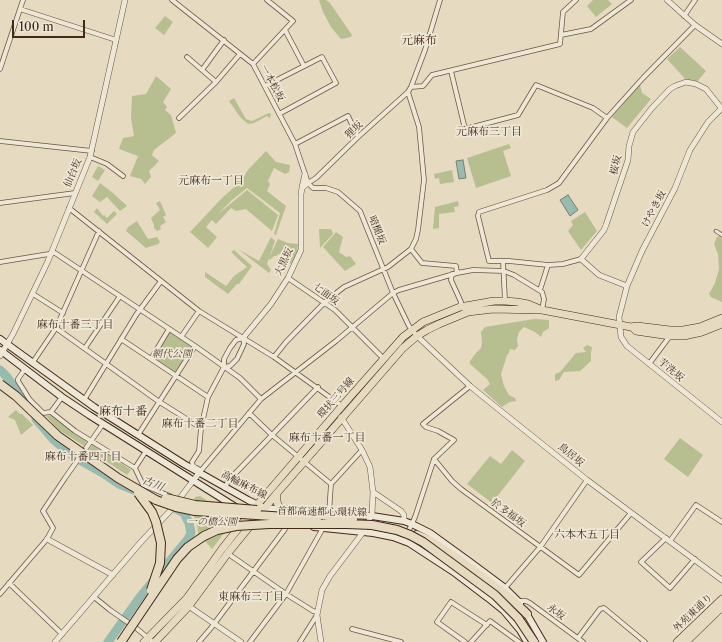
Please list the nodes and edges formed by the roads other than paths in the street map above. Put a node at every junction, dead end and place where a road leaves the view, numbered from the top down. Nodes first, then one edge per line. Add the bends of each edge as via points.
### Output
1 (23, 0) edge
2 (125, 0) edge
3 (172, 0) edge
4 (267, 0) edge
5 (440, 0) edge
6 (576, 0) edge
7 (631, 0) edge
8 (667, 0) edge
9 (695, 0) edge
10 (20, 9) junction
11 (684, 16) junction
12 (696, 25) junction
13 (285, 30) junction
14 (561, 35) junction
15 (116, 40) junction
16 (224, 40) junction
17 (722, 44) edge
18 (240, 54) junction
19 (187, 56) dead end
20 (253, 64) junction
21 (304, 66) junction
22 (0, 69) edge
23 (202, 70) junction
24 (451, 71) junction
25 (216, 82) junction
26 (265, 86) junction
27 (411, 87) junction
28 (408, 92) junction
29 (722, 108) edge
30 (279, 114) junction
31 (179, 118) dead end
32 (607, 118) junction
33 (358, 137) junction
34 (0, 141) edge
35 (295, 144) junction
36 (92, 150) junction
37 (90, 157) junction
38 (305, 174) junction
39 (123, 176) dead end
40 (308, 183) junction
41 (302, 188) junction
42 (75, 193) junction
43 (0, 203) edge
44 (69, 208) junction
45 (716, 231) dead end
46 (99, 232) junction
47 (722, 235) edge
48 (412, 249) junction
49 (50, 254) junction
50 (581, 259) junction
51 (0, 262) edge
52 (503, 262) junction
53 (548, 265) junction
54 (383, 269) junction
55 (82, 271) junction
56 (504, 271) junction
57 (455, 274) junction
58 (288, 278) junction
59 (161, 281) junction
60 (627, 286) junction
61 (540, 290) junction
62 (393, 293) junction
63 (33, 294) junction
64 (120, 296) junction
65 (505, 301) junction
66 (325, 302) junction
67 (460, 307) junction
68 (140, 310) junction
69 (542, 310) junction
70 (199, 311) junction
71 (63, 313) junction
72 (722, 318) edge
73 (722, 324) edge
74 (620, 326) junction
75 (352, 327) junction
76 (56, 328) junction
77 (633, 328) junction
78 (169, 329) junction
79 (412, 330) junction
80 (417, 336) junction
81 (670, 336) junction
82 (181, 337) junction
83 (243, 338) junction
84 (0, 339) edge
85 (121, 339) junction
86 (8, 344) junction
87 (195, 346) junction
88 (85, 348) junction
89 (1, 353) edge
90 (274, 356) junction
91 (151, 359) junction
92 (384, 359) junction
93 (33, 362) junction
94 (107, 364) junction
95 (649, 364) junction
96 (224, 367) junction
97 (25, 369) junction
98 (296, 372) junction
99 (175, 375) junction
100 (0, 380) edge
101 (0, 384) edge
102 (470, 386) junction
103 (318, 387) junction
104 (62, 397) junction
105 (208, 397) junction
106 (261, 399) junction
107 (84, 400) junction
108 (158, 401) junction
109 (342, 406) junction
110 (51, 412) junction
111 (249, 413) junction
112 (341, 417) junction
113 (722, 422) edge
114 (103, 424) junction
115 (201, 428) junction
116 (60, 433) junction
117 (138, 435) junction
118 (272, 435) junction
119 (91, 441) junction
120 (362, 450) junction
121 (146, 451) junction
122 (82, 455) junction
123 (301, 458) junction
124 (434, 459) junction
125 (135, 468) junction
126 (199, 473) junction
127 (194, 480) junction
128 (587, 480) junction
129 (331, 484) junction
130 (225, 488) junction
131 (372, 492) junction
132 (277, 493) junction
133 (180, 498) junction
134 (257, 505) junction
135 (264, 508) junction
136 (280, 508) junction
137 (631, 513) junction
138 (329, 514) junction
139 (248, 516) junction
140 (372, 516) junction
141 (256, 519) junction
142 (404, 521) junction
143 (722, 522) edge
144 (285, 523) junction
145 (380, 523) junction
146 (412, 524) junction
147 (323, 528) junction
148 (364, 532) junction
149 (404, 537) junction
150 (47, 539) junction
151 (668, 540) junction
152 (541, 546) junction
153 (225, 551) junction
154 (695, 559) junction
155 (253, 572) junction
156 (113, 575) junction
157 (722, 580) edge
158 (9, 583) junction
159 (488, 584) junction
160 (505, 588) junction
161 (1, 591) edge
162 (286, 594) junction
163 (94, 597) junction
164 (722, 599) edge
165 (519, 601) junction
166 (186, 604) junction
167 (722, 607) edge
168 (317, 614) junction
169 (527, 614) junction
170 (214, 624) junction
171 (487, 625) junction
172 (352, 629) dead end
173 (62, 634) junction
174 (578, 638) junction
175 (150, 641) edge
176 (682, 641) edge
177 (55, 642) edge
178 (119, 642) edge
179 (199, 642) edge
180 (241, 642) edge
181 (250, 642) edge
182 (300, 642) edge
183 (321, 642) edge
184 (401, 642) edge
185 (465, 642) edge
186 (471, 642) edge
187 (519, 642) edge
188 (527, 642) edge
189 (536, 642) edge
190 (544, 642) edge
191 (583, 642) edge
192 (645, 642) edge

1 - 10 street
2 - 15 street, 仙台坂
3 - 16 street, 一本松坂
4 - 13 street via 294,21
5 - 27 street, 狸坂
6 - 14 street via 563,12
7 - 14 street via 591,29
8 - 11 street
9 - 11 street
10 - 15 street
10 - 22 street
11 - 12 street
12 - 17 street
12 - 32 street
13 - 20 street
13 - 21 street
14 - 24 street via 560,44
15 - 36 street, 仙台坂
16 - 18 street, 一本松坂
16 - 23 street
18 - 20 street, 一本松坂
18 - 25 street
19 - 23 street
20 - 26 street, 一本松坂
21 - 26 street
21 - 30 street via 322,57 336,83
23 - 25 street
24 - 27 street via 432,75 423,86
24 - 32 street via 465,129 518,115 536,85 593,108
25 - 31 street
26 - 30 street, 一本松坂
27 - 28 street, 狸坂
28 - 33 street, 狸坂
28 - 48 street via 419,127 424,180 418,230
29 - 50 street, 桜坂 via 706,89 686,82 670,89 652,108 633,132 628,160 604,230
29 - 60 street, けやき坂 via 708,122 690,150 675,188 651,232
30 - 35 street, 一本松坂
32 - 52 street via 559,183 547,190 478,212 489,261
33 - 35 street via 348,116
33 - 40 street, 狸坂
34 - 36 street
35 - 38 street, 一本松坂
36 - 37 street, 仙台坂
37 - 39 street via 107,164
37 - 42 street, 仙台坂
38 - 40 street, 一本松坂
38 - 41 street, 大黒坂
40 - 41 street
40 - 54 street, 暗闇坂 via 313,188 326,188 338,192 359,210
41 - 58 street, 大黒坂 via 300,250
42 - 43 street
42 - 44 street, 仙台坂
44 - 46 street
44 - 49 street, 仙台坂
45 - 47 street
46 - 55 street
46 - 59 street
48 - 54 street
48 - 57 street via 422,263 456,266
49 - 51 street
49 - 55 street via 56,253
49 - 63 street, 仙台坂
50 - 53 street
50 - 60 street via 599,275
52 - 53 street
52 - 56 street
53 - 61 street
54 - 62 street, 暗闇坂
54 - 66 street via 344,287
55 - 64 street
55 - 71 street
56 - 57 street via 473,270
56 - 61 street
56 - 65 street
57 - 62 street
57 - 67 street via 452,280 461,302
58 - 66 street, 七面坂
58 - 83 street, 大黒坂
59 - 68 street
59 - 70 street
60 - 74 street, けやき坂 via 619,317
61 - 69 street via 544,299
62 - 75 street
62 - 79 street, 暗闇坂
63 - 71 street
63 - 86 street, 仙台坂
64 - 68 street
64 - 88 street
65 - 67 main road, 環状三号線
65 - 69 main road, 環状三号線 via 528,304
66 - 75 street, 七面坂
66 - 90 street
67 - 79 main road, 環状三号線 via 436,316
68 - 78 street
68 - 85 street
69 - 74 main road, 環状三号線
69 - 80 main road, 環状三号線 via 498,309 468,312
70 - 82 street
70 - 83 street
71 - 76 street
72 - 77 main road, 環状三号線 via 700,327 683,330 637,326
73 - 81 main road, 環状三号線 via 702,332
74 - 77 main road, 環状三号線
74 - 95 street, 芋洗坂 via 621,337 627,346
75 - 92 street, 七面坂
75 - 98 street
76 - 88 street
76 - 93 street
77 - 81 main road, 環状三号線 via 636,331
78 - 82 street
78 - 91 street
79 - 80 street, 暗闇坂
79 - 92 main road, 環状三号線
80 - 102 street, 鳥居坂
80 - 112 main road, 環状三号線 via 394,357
81 - 95 street
82 - 87 street
83 - 90 street
83 - 96 street via 236,340 230,348 224,359
83 - 96 street via 244,344 237,359 230,366
84 - 86 main road, 高輪麻布線
85 - 91 street
85 - 94 street
86 - 89 street, 仙台坂
86 - 93 main road, 高輪麻布線
87 - 96 street
87 - 99 street
88 - 94 street
89 - 97 main road
90 - 98 street
91 - 99 street
92 - 109 main road, 環状三号線
93 - 107 main road, 高輪麻布線
94 - 107 street
94 - 108 street
95 - 113 street, 芋洗坂
96 - 105 street
96 - 106 street via 240,378
97 - 104 main road
97 - 110 street via 18,381 43,414
98 - 103 street
98 - 106 street
99 - 105 street
99 - 108 street
100 - 116 highway, bridge
101 - 122 highway, bridge
102 - 124 street via 423,424 454,440
102 - 128 street, 鳥居坂
103 - 109 street
103 - 118 street
104 - 110 street
104 - 114 main road
105 - 115 street
106 - 111 street
107 - 117 main road, 高輪麻布線
108 - 115 street
108 - 117 street
109 - 112 street
109 - 123 main road, 環状三号線
110 - 119 street
111 - 118 street
111 - 126 street
112 - 120 street
112 - 123 main road, 環状三号線
114 - 119 street
114 - 121 main road
115 - 126 street via 199,451 192,462 193,466 200,470
116 - 145 highway, bridge via 134,483 178,502
116 - 178 highway, bridge via 140,494 152,512 160,533 162,553 155,582 145,604
117 - 126 main road, 高輪麻布線
118 - 123 street
118 - 130 street via 228,481
119 - 122 street
119 - 125 street
120 - 129 street
120 - 131 street via 370,467
121 - 125 street
121 - 127 main road
122 - 149 highway, bridge via 156,500 185,510 346,520 379,525
122 - 150 street via 44,511 53,528
122 - 178 highway, bridge via 138,495 150,512 158,533 160,553 153,582
123 - 129 street
123 - 132 main road, 環状三号線
123 - 134 main road, 環状三号線
124 - 146 street
124 - 152 street, 於多福坂 via 461,489
125 - 133 street via 143,485
126 - 127 street
126 - 130 main road, 高輪麻布線
127 - 133 street
127 - 139 main road
128 - 137 street, 鳥居坂
128 - 152 street
129 - 138 street
130 - 134 main road, 高輪麻布線
131 - 140 street
131 - 142 street via 401,511
132 - 135 main road, 環状三号線
132 - 136 main road
133 - 156 street, bridge
134 - 135 main road, 高輪麻布線
134 - 139 main road, 環状三号線
135 - 136 main road, 高輪麻布線
135 - 141 main road, 環状三号線
136 - 138 main road, 高輪麻布線
137 - 151 street, 鳥居坂
137 - 152 street, 於多福坂 via 579,575
138 - 140 main road, 高輪麻布線
139 - 141 main road
139 - 153 main road, 環状三号線
140 - 142 main road, 高輪麻布線
140 - 148 street
141 - 144 main road
141 - 153 main road, 環状三号線
142 - 146 main road, 高輪麻布線
143 - 151 street via 696,505
144 - 147 main road
144 - 155 street via 285,529
145 - 159 highway, 首都高速都心環状線, bridge via 416,535
145 - 178 highway, 首都高速都心環状線, bridge via 269,521 237,523 210,530 192,541 176,557
146 - 149 street
146 - 160 main road, 高輪麻布線 via 430,533
147 - 148 main road
147 - 162 street
148 - 149 main road
148 - 168 street via 330,576 322,590
149 - 178 highway, 首都高速都心環状線, bridge via 385,527 361,524 236,526 210,532 193,543 178,559
149 - 188 main road via 504,611
149 - 189 highway, 首都高速都心環状線, bridge via 415,537 430,546 495,595 518,618
150 - 156 street
150 - 158 street
151 - 154 street, 鳥居坂
151 - 154 street via 641,562 670,588
152 - 160 street
153 - 155 street
153 - 166 main road, 環状三号線
154 - 157 street, 鳥居坂
155 - 162 street
155 - 170 street
156 - 163 street
158 - 161 street
158 - 173 street
159 - 169 highway via 510,597
159 - 189 highway, 首都高速都心環状線 via 512,608
160 - 165 main road, 高輪麻布線
162 - 168 street
162 - 181 street
163 - 173 street
163 - 175 street
164 - 176 main road, 外苑東通り
165 - 169 main road, 高輪麻布線
165 - 174 street, 永坂 via 530,603
166 - 170 street
166 - 175 main road, 環状三号線
167 - 176 main road, 外苑東通り
168 - 182 street
168 - 183 street
169 - 190 main road, 高輪麻布線
170 - 179 street
170 - 180 street
171 - 185 street via 451,602 436,622
171 - 186 street
171 - 187 street via 490,621
172 - 184 street
173 - 177 street
174 - 191 street, 永坂
174 - 192 street via 600,609 604,608

